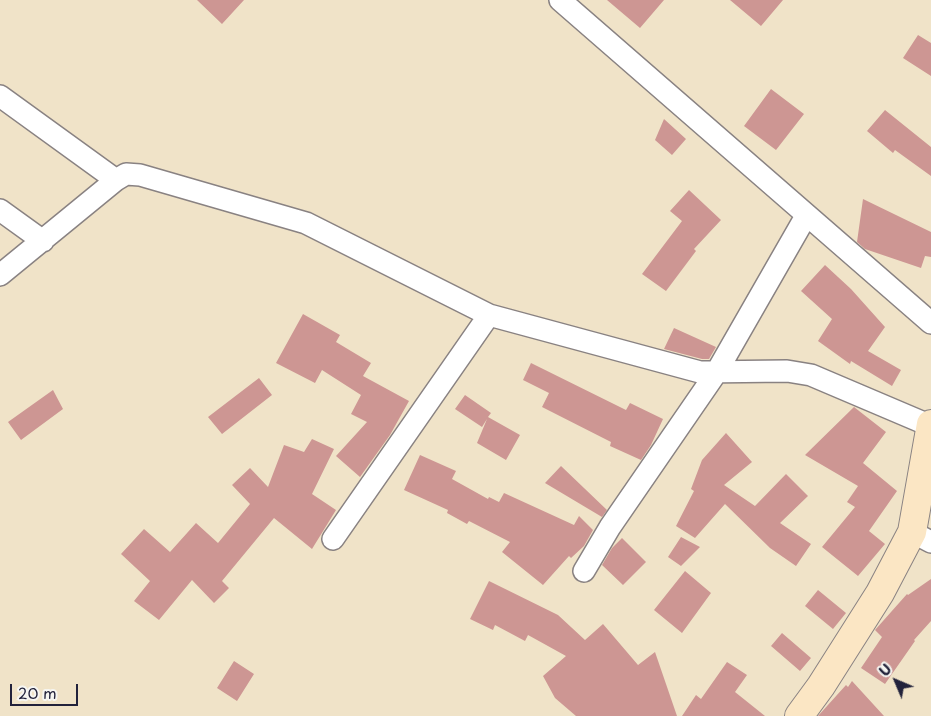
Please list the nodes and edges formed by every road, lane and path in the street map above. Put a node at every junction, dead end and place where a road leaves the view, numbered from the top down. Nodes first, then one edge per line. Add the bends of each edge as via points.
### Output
1 (560, 0) edge
2 (0, 96) edge
3 (116, 180) junction
4 (0, 210) edge
5 (806, 216) junction
6 (43, 241) junction
7 (0, 275) edge
8 (490, 316) junction
9 (931, 323) edge
10 (716, 373) junction
11 (931, 425) edge
12 (922, 537) edge
13 (333, 538) dead end
14 (584, 570) dead end
15 (799, 716) edge

1 - 5 street
2 - 3 street
3 - 6 street
3 - 8 street via 126,174 140,175 306,223
4 - 6 street
5 - 9 street
5 - 10 street
6 - 7 street
8 - 10 street via 700,372
8 - 13 street
10 - 11 street via 787,371 811,375
10 - 14 street
11 - 12 street
12 - 15 street via 880,592

